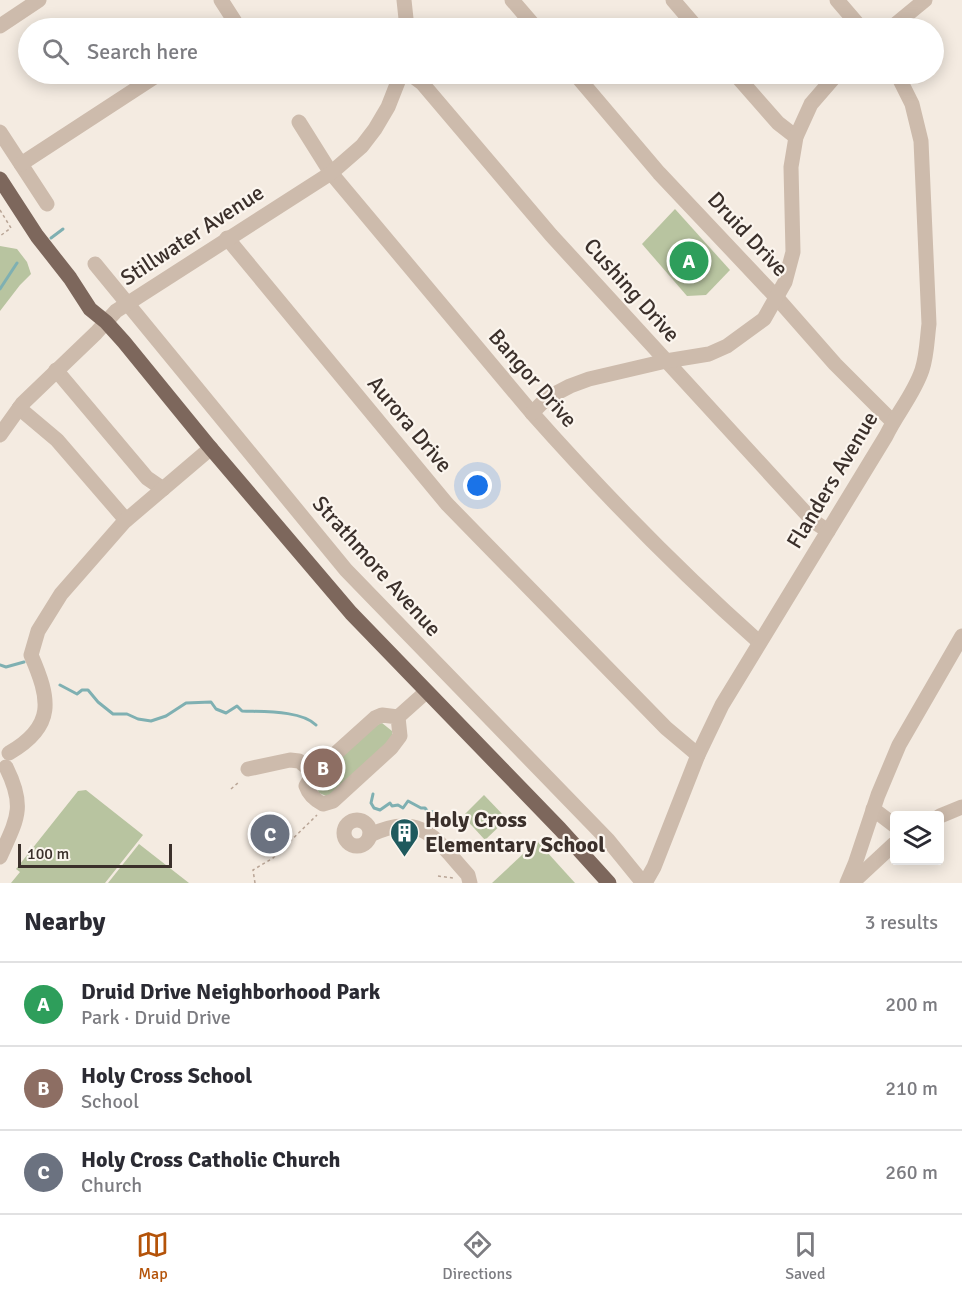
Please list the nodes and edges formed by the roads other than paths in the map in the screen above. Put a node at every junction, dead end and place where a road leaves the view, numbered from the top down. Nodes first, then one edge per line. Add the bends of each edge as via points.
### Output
1 (39, 0) edge
2 (221, 0) edge
3 (404, 0) edge
4 (512, 0) edge
5 (673, 0) edge
6 (837, 0) edge
7 (925, 0) edge
8 (230, 18) edge
9 (406, 18) edge
10 (528, 18) edge
11 (688, 18) edge
12 (852, 18) edge
13 (903, 18) edge
14 (0, 26) edge
15 (144, 84) edge
16 (397, 84) edge
17 (423, 84) edge
18 (583, 84) edge
19 (744, 84) edge
20 (828, 84) edge
21 (902, 84) edge
22 (299, 122) dead end
23 (0, 132) edge
24 (796, 137) junction
25 (21, 164) junction
26 (331, 173) junction
27 (0, 179) edge
28 (47, 204) dead end
29 (227, 238) junction
30 (95, 264) dead end
31 (777, 298) junction
32 (128, 303) junction
33 (106, 322) junction
34 (666, 361) junction
35 (56, 370) junction
36 (19, 408) junction
37 (532, 413) junction
38 (893, 422) junction
39 (0, 435) edge
40 (211, 448) junction
41 (163, 489) junction
42 (126, 520) junction
43 (828, 531) junction
44 (962, 636) edge
45 (759, 642) junction
46 (426, 692) junction
47 (398, 717) junction
48 (698, 755) junction
49 (4, 759) edge
50 (249, 769) dead end
51 (314, 773) junction
52 (333, 801) junction
53 (962, 807) edge
54 (873, 808) junction
55 (944, 814) edge
56 (350, 822) junction
57 (890, 822) edge
58 (370, 836) junction
59 (890, 848) edge
60 (0, 856) edge
61 (463, 881) edge
62 (609, 883) edge
63 (644, 883) edge
64 (846, 883) edge
65 (852, 883) edge

1 - 14 street
2 - 8 street
3 - 9 street
4 - 10 street
5 - 11 street
6 - 12 street
7 - 13 street
15 - 25 street
16 - 26 street, Stillwater Avenue via 375,129
17 - 34 street, Cushing Drive via 551,235
18 - 31 street, Druid Drive via 659,173
19 - 24 street
20 - 24 street via 811,104
21 - 38 street, Flanders Avenue via 912,104 921,141 928,324 922,371
22 - 26 street, Bangor Drive
23 - 25 street
24 - 31 street via 791,167 793,252
25 - 28 street
26 - 29 street, Stillwater Avenue
26 - 37 street, Bangor Drive
27 - 33 main road via 70,278 99,302
29 - 32 street, Stillwater Avenue
29 - 48 street, Aurora Drive via 447,504 666,728
30 - 32 street, Strathmore Avenue
31 - 34 street via 764,319 727,346 709,354
31 - 38 street, Druid Drive
32 - 33 street, Stillwater Avenue
32 - 63 street, Strathmore Avenue via 346,570 608,840
33 - 35 street, Stillwater Avenue
33 - 40 main road
34 - 37 street via 588,379 547,398
34 - 43 street, Cushing Drive via 813,520
35 - 36 street, Stillwater Avenue
35 - 41 street via 147,478
36 - 39 street, Stillwater Avenue
36 - 42 street via 57,440
37 - 45 street, Bangor Drive via 716,604
38 - 43 street, Flanders Avenue
40 - 41 street
40 - 46 main road via 344,605
41 - 42 street
42 - 49 street via 61,594 38,631 31,655 44,684 46,708 32,736
43 - 45 street, Flanders Avenue
44 - 54 street via 898,745
45 - 48 street, Flanders Avenue
46 - 47 street
46 - 62 main road
47 - 51 street via 375,718
47 - 52 street via 400,736 391,748
48 - 63 street, Flanders Avenue
49 - 60 street via 19,801 15,824
50 - 51 street via 290,760 299,761
51 - 52 street via 306,786 308,791 323,804
52 - 56 street
53 - 55 street
54 - 57 street
54 - 64 street
56 - 58 street via 364,822
56 - 58 street via 344,835 350,844 364,844
58 - 61 street via 405,825 427,831 468,875
59 - 65 street

